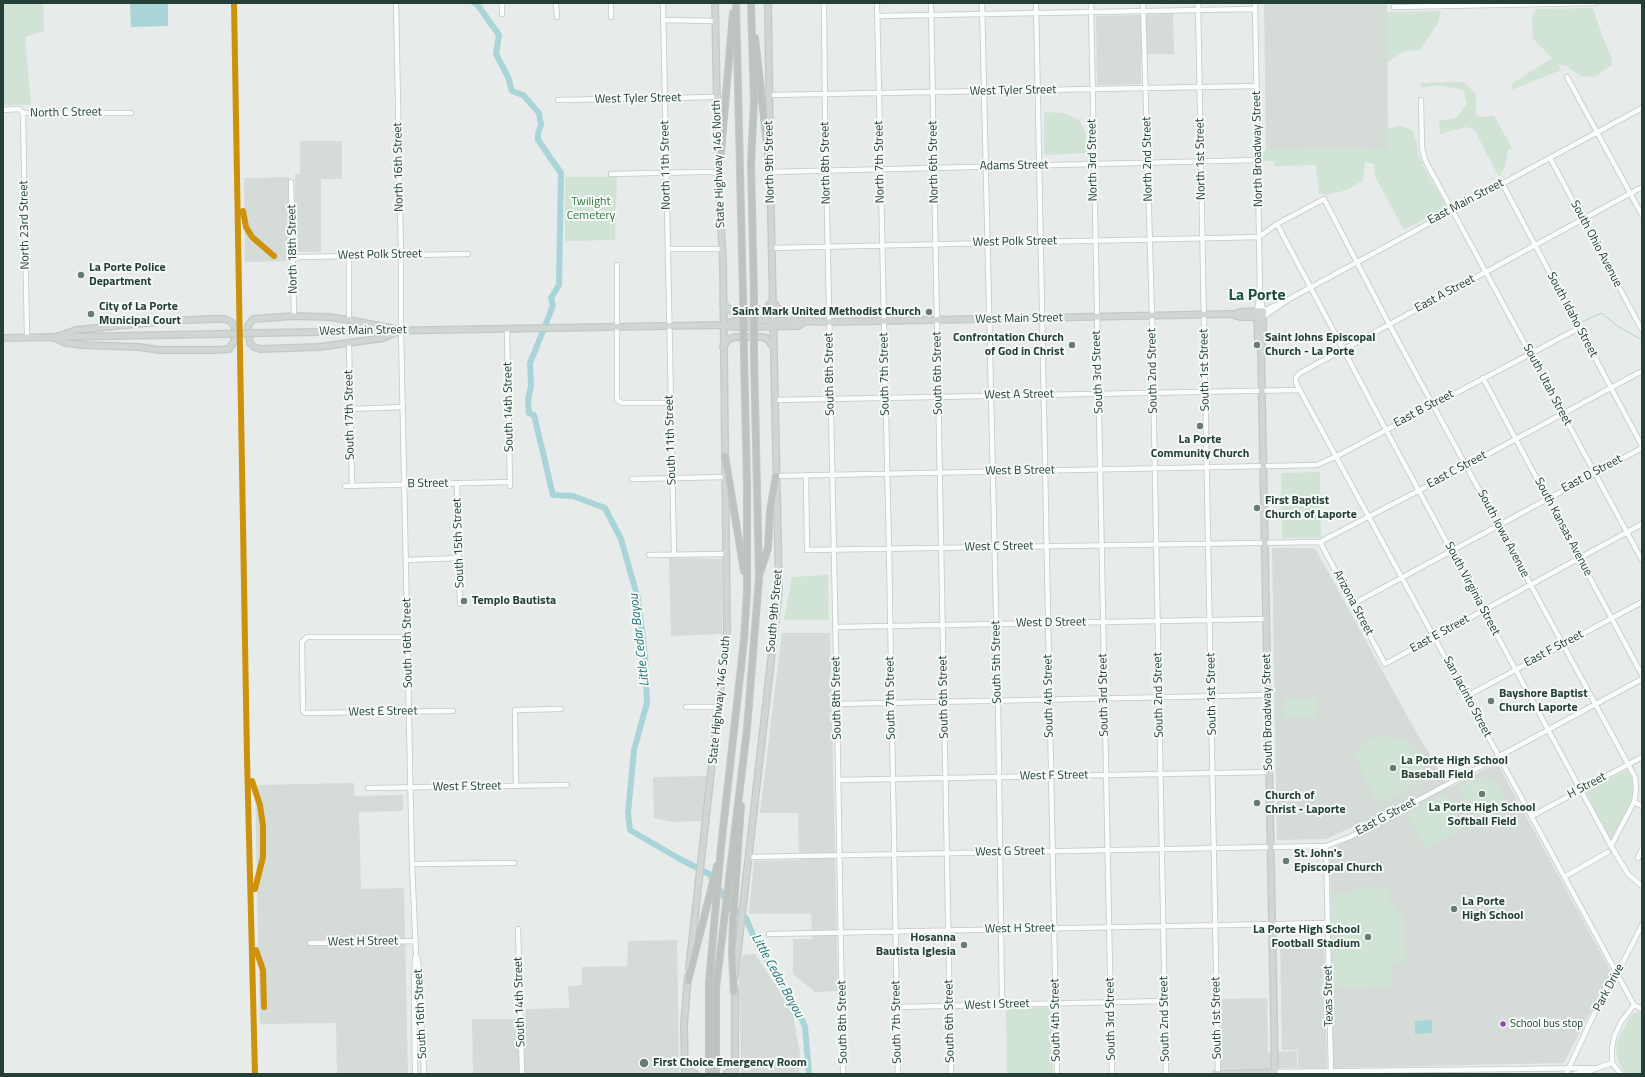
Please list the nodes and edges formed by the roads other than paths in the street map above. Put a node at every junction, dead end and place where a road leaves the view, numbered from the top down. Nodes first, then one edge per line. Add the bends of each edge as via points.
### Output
1 (396, 3) edge
2 (502, 3) edge
3 (556, 3) edge
4 (611, 3) edge
5 (663, 3) edge
6 (715, 3) edge
7 (735, 3) edge
8 (751, 3) edge
9 (768, 3) edge
10 (824, 3) edge
11 (877, 3) edge
12 (931, 3) edge
13 (982, 3) edge
14 (1036, 3) edge
15 (1090, 3) edge
16 (1143, 3) edge
17 (1198, 3) edge
18 (1255, 3) edge
19 (1572, 3) edge
20 (1595, 3) edge
21 (1394, 7) dead end
22 (1255, 9) junction
23 (1198, 10) junction
24 (1144, 11) junction
25 (1036, 12) junction
26 (1091, 12) junction
27 (502, 14) dead end
28 (982, 14) junction
29 (931, 15) junction
30 (878, 16) junction
31 (557, 17) dead end
32 (611, 17) dead end
33 (663, 20) junction
34 (715, 21) junction
35 (1567, 77) dead end
36 (1257, 86) junction
37 (1200, 87) junction
38 (1146, 88) junction
39 (1092, 89) junction
40 (1038, 90) junction
41 (985, 91) junction
42 (932, 92) junction
43 (879, 93) junction
44 (824, 94) junction
45 (769, 96) junction
46 (718, 97) junction
47 (665, 98) junction
48 (558, 100) dead end
49 (1421, 100) dead end
50 (1642, 108) edge
51 (3, 110) edge
52 (23, 113) junction
53 (131, 113) dead end
54 (1598, 132) junction
55 (1550, 158) junction
56 (1258, 160) junction
57 (1201, 162) junction
58 (1147, 163) junction
59 (1093, 164) junction
60 (1039, 165) junction
61 (986, 167) junction
62 (934, 168) junction
63 (881, 169) junction
64 (826, 170) junction
65 (667, 172) junction
66 (770, 172) junction
67 (611, 174) dead end
68 (718, 175) junction
69 (291, 182) dead end
70 (1502, 183) junction
71 (1642, 187) edge
72 (1631, 193) junction
73 (1452, 210) junction
74 (1642, 215) edge
75 (1583, 220) junction
76 (1277, 224) junction
77 (1259, 237) junction
78 (1202, 238) junction
79 (1149, 240) junction
80 (1095, 241) junction
81 (1041, 242) junction
82 (988, 243) junction
83 (936, 244) junction
84 (882, 245) junction
85 (1535, 245) junction
86 (828, 246) junction
87 (722, 248) junction
88 (771, 248) junction
89 (668, 249) junction
90 (468, 254) dead end
91 (401, 255) junction
92 (349, 256) junction
93 (293, 260) junction
94 (1357, 262) junction
95 (617, 265) dead end
96 (1486, 272) junction
97 (1310, 287) junction
98 (772, 301) junction
99 (723, 304) junction
100 (1260, 314) junction
101 (1204, 315) junction
102 (294, 316) junction
103 (1152, 316) junction
104 (1096, 317) junction
105 (1043, 318) junction
106 (989, 319) junction
107 (349, 320) junction
108 (937, 320) junction
109 (884, 321) junction
110 (804, 322) junction
111 (829, 322) junction
112 (772, 323) junction
113 (1389, 324) junction
114 (723, 325) junction
115 (669, 326) junction
116 (618, 327) junction
117 (507, 328) junction
118 (1579, 328) junction
119 (401, 330) junction
120 (1642, 330) edge
121 (27, 337) junction
122 (54, 337) junction
123 (3, 338) edge
124 (349, 344) junction
125 (723, 347) junction
126 (773, 347) junction
127 (1342, 349) junction
128 (1530, 353) junction
129 (1642, 370) edge
130 (1483, 378) junction
131 (1611, 387) junction
132 (1262, 390) junction
133 (1300, 390) junction
134 (1206, 391) junction
135 (1153, 392) junction
136 (1098, 394) junction
137 (1044, 395) junction
138 (991, 396) junction
139 (938, 397) junction
140 (886, 398) junction
141 (831, 399) junction
142 (776, 400) junction
143 (670, 403) junction
144 (1433, 405) junction
145 (403, 407) junction
146 (350, 409) junction
147 (1562, 413) junction
148 (1386, 430) junction
149 (1516, 438) junction
150 (1642, 447) edge
151 (725, 456) junction
152 (1336, 456) junction
153 (1263, 466) junction
154 (1466, 466) junction
155 (1207, 467) junction
156 (1154, 468) junction
157 (1100, 470) junction
158 (1045, 471) junction
159 (992, 472) junction
160 (940, 473) junction
161 (1595, 473) junction
162 (887, 474) junction
163 (832, 475) junction
164 (776, 476) junction
165 (806, 476) junction
166 (724, 477) junction
167 (632, 479) dead end
168 (672, 479) junction
169 (457, 483) junction
170 (404, 484) junction
171 (510, 484) joint
172 (346, 486) dead end
173 (352, 486) junction
174 (1418, 490) junction
175 (1547, 499) junction
176 (1369, 517) junction
177 (1642, 524) edge
178 (1498, 525) junction
179 (1627, 532) junction
180 (1265, 542) junction
181 (1320, 542) junction
182 (1208, 543) junction
183 (1156, 544) junction
184 (1102, 545) junction
185 (1047, 546) junction
186 (994, 547) junction
187 (941, 548) junction
188 (889, 549) junction
189 (834, 550) junction
190 (1452, 550) junction
191 (674, 554) junction
192 (726, 554) junction
193 (649, 555) dead end
194 (460, 558) junction
195 (1580, 558) junction
196 (406, 560) junction
197 (1642, 560) edge
198 (1402, 577) junction
199 (759, 578) junction
200 (1530, 585) junction
201 (747, 591) junction
202 (1642, 602) edge
203 (460, 604) dead end
204 (1353, 604) junction
205 (1484, 610) junction
206 (1612, 618) junction
207 (1266, 619) junction
208 (1210, 620) junction
209 (1157, 621) junction
210 (1103, 622) junction
211 (1048, 624) junction
212 (996, 625) junction
213 (890, 626) junction
214 (942, 626) junction
215 (836, 627) junction
216 (407, 637) junction
217 (1434, 637) junction
218 (1563, 644) junction
219 (1385, 664) joint
220 (1516, 670) junction
221 (1642, 675) edge
222 (1642, 679) edge
223 (1268, 695) junction
224 (1212, 696) junction
225 (1467, 696) junction
226 (1159, 697) junction
227 (1104, 698) junction
228 (1050, 699) junction
229 (998, 700) junction
230 (944, 702) junction
231 (892, 703) junction
232 (838, 704) junction
233 (1595, 705) junction
234 (686, 707) dead end
235 (719, 707) junction
236 (561, 709) dead end
237 (453, 711) dead end
238 (409, 712) junction
239 (747, 729) junction
240 (1549, 730) junction
241 (1499, 756) junction
242 (1642, 757) edge
243 (1628, 764) junction
244 (1270, 772) junction
245 (1213, 773) junction
246 (1160, 774) junction
247 (1106, 775) junction
248 (1050, 776) junction
249 (998, 777) junction
250 (946, 778) junction
251 (893, 779) junction
252 (838, 780) junction
253 (567, 785) dead end
254 (516, 786) junction
255 (368, 788) dead end
256 (410, 788) junction
257 (1581, 789) junction
258 (1634, 802) junction
259 (1642, 806) edge
260 (1532, 816) junction
261 (1326, 846) junction
262 (1612, 846) junction
263 (1271, 847) junction
264 (1214, 848) junction
265 (1162, 849) junction
266 (1642, 849) edge
267 (1107, 850) junction
268 (999, 852) junction
269 (1053, 852) junction
270 (1608, 852) dead end
271 (946, 854) junction
272 (894, 855) junction
273 (840, 856) junction
274 (748, 857) junction
275 (1638, 858) dead end
276 (514, 863) dead end
277 (412, 864) junction
278 (718, 870) junction
279 (1564, 877) junction
280 (1642, 886) edge
281 (1328, 923) junction
282 (1272, 924) junction
283 (1216, 925) junction
284 (1164, 926) junction
285 (1642, 926) edge
286 (1109, 927) junction
287 (1054, 928) junction
288 (518, 929) dead end
289 (1001, 929) junction
290 (949, 930) junction
291 (896, 931) junction
292 (842, 932) junction
293 (769, 934) dead end
294 (415, 941) junction
295 (310, 943) dead end
296 (416, 955) junction
297 (1616, 973) junction
298 (688, 981) junction
299 (734, 992) junction
300 (1165, 1001) junction
301 (1111, 1002) junction
302 (1055, 1003) junction
303 (1002, 1004) junction
304 (1634, 1005) junction
305 (950, 1006) junction
306 (897, 1007) junction
307 (1642, 1009) edge
308 (1574, 1058) junction
309 (735, 1063) junction
310 (1612, 1063) junction
311 (685, 1064) junction
312 (1569, 1068) junction
313 (1582, 1068) junction
314 (1597, 1068) junction
315 (1382, 1072) edge
316 (1442, 1072) edge
317 (1275, 1073) edge
318 (1331, 1073) edge
319 (415, 1074) edge
320 (424, 1074) edge
321 (522, 1074) edge
322 (684, 1074) edge
323 (696, 1074) edge
324 (708, 1074) edge
325 (716, 1074) edge
326 (726, 1074) edge
327 (735, 1074) edge
328 (843, 1074) edge
329 (898, 1074) edge
330 (951, 1074) edge
331 (1057, 1074) edge
332 (1112, 1074) edge
333 (1166, 1074) edge
334 (1218, 1074) edge
335 (1244, 1074) edge
336 (1566, 1074) edge
337 (1574, 1074) edge
338 (1621, 1074) edge

1 - 91 street, North 16th Street
2 - 27 street
3 - 31 street
4 - 32 street
5 - 33 street, North 11th Street
6 - 34 main road, State Highway 146 North
7 - 68 highway
7 - 201 highway, bridge via 747,483
8 - 66 highway
8 - 199 highway, bridge via 754,102 751,164
9 - 45 main road, North 9th Street
10 - 44 street, North 8th Street
11 - 30 street, North 7th Street
12 - 29 street, North 6th Street
13 - 28 street, South 5th Street
14 - 25 street, South 4th Street
15 - 26 street, North 3rd Street
16 - 24 street, North 2nd Street
17 - 23 street, North 1st Street
18 - 22 street, North Broadway Street
19 - 20 street
19 - 21 street
22 - 23 street
22 - 36 street, North Broadway Street
23 - 24 street
23 - 37 street, North 1st Street
24 - 26 street
24 - 38 street, North 2nd Street
25 - 26 street
25 - 28 street
25 - 40 street, South 4th Street
26 - 39 street, North 3rd Street
28 - 29 street
28 - 41 street, South 5th Street
29 - 30 street
29 - 42 street, North 6th Street
30 - 43 street, North 7th Street
33 - 34 street
33 - 47 street, North 11th Street
34 - 46 main road, State Highway 146 North
35 - 54 street
36 - 37 street, West Tyler Street
36 - 56 street, North Broadway Street
37 - 38 street, West Tyler Street
37 - 57 street, North 1st Street
38 - 39 street, West Tyler Street
38 - 58 street, North 2nd Street
39 - 40 street, West Tyler Street
39 - 59 street, North 3rd Street
40 - 41 street, West Tyler Street
40 - 60 street, South 4th Street
41 - 42 street, West Tyler Street
41 - 61 street, South 5th Street
42 - 43 street, West Tyler Street
42 - 62 street, North 6th Street
43 - 44 street, West Tyler Street
43 - 63 street, North 7th Street
44 - 45 street, West Tyler Street
44 - 64 street, North 8th Street
45 - 66 main road, North 9th Street
46 - 47 street, West Tyler Street
46 - 68 main road, State Highway 146 North
47 - 48 street, West Tyler Street
47 - 65 street, North 11th Street
49 - 73 street, South Utah Street via 1422,153
50 - 54 street, East Main Street
51 - 52 street, North C Street via 19,109
52 - 53 street, North C Street
52 - 121 street, North 23rd Street
54 - 55 street, East Main Street
54 - 72 street
55 - 70 street, East Main Street
55 - 75 street, South Ohio Avenue
56 - 57 street, Adams Street
56 - 77 street, North Broadway Street
57 - 58 street, Adams Street
57 - 78 street, North 1st Street
58 - 59 street, Adams Street
58 - 79 street, North 2nd Street
59 - 60 street, Adams Street
59 - 80 street, North 3rd Street
60 - 61 street, Adams Street
60 - 81 street, South 4th Street
61 - 62 street, Adams Street
61 - 82 street, South 5th Street
62 - 63 street, Adams Street
62 - 83 street, North 6th Street
63 - 64 street, Adams Street
63 - 84 street, North 7th Street
64 - 66 street, Adams Street
64 - 86 street, North 8th Street
65 - 67 street
65 - 68 street via 712,172
65 - 89 street, North 11th Street
66 - 88 main road, North 9th Street
68 - 87 main road, State Highway 146 North
69 - 93 street, North 18th Street
70 - 73 street, East Main Street
70 - 85 street, South Idaho Street
71 - 72 street, East A Street
72 - 74 street
72 - 75 street, East A Street
73 - 94 street, East Main Street
73 - 96 street, South Utah Street
75 - 85 street, East A Street
75 - 120 street, South Ohio Avenue
76 - 77 street
76 - 94 street, South Iowa Avenue via 1324,199
76 - 97 street, South Virginia Street
77 - 78 street, West Polk Street
77 - 100 street, North Broadway Street
78 - 79 street, West Polk Street
78 - 101 street, North 1st Street
79 - 80 street, West Polk Street
79 - 103 street, North 2nd Street
80 - 81 street, West Polk Street
80 - 104 street, North 3rd Street
81 - 82 street, West Polk Street
81 - 105 street, South 4th Street
82 - 83 street, West Polk Street
82 - 106 street, South 5th Street
83 - 84 street, West Polk Street
83 - 108 street, North 6th Street
84 - 86 street, West Polk Street
84 - 109 street, North 7th Street
85 - 96 street, East A Street
85 - 118 street, South Idaho Street
86 - 88 street, West Polk Street
86 - 111 street, North 8th Street
87 - 89 street
87 - 99 main road, State Highway 146 North
88 - 98 main road, North 9th Street
89 - 115 street, North 11th Street
90 - 91 street, West Polk Street
91 - 92 street, West Polk Street
91 - 119 street, North 16th Street
92 - 93 street, West Polk Street via 298,257
92 - 107 street
93 - 102 street, North 18th Street
94 - 97 street, East Main Street
94 - 113 street, South Iowa Avenue
95 - 116 street
96 - 113 street, East A Street
96 - 128 street, South Utah Street
97 - 100 street, East Main Street
97 - 127 street, South Virginia Street
98 - 99 main road via 766,309 760,310 732,310
98 - 110 main road via 785,316
98 - 112 main road, North 9th Street
99 - 114 main road, State Highway 146 North
100 - 101 main road, West Main Street via 1240,312
100 - 132 main road, South Broadway Street via 1258,340 1261,350
101 - 103 main road, West Main Street
101 - 134 street, South 1st Street
102 - 107 main road
102 - 124 main road via 253,319 248,326 250,343 260,349
103 - 104 main road, West Main Street
103 - 135 street, South 2nd Street
104 - 105 main road, West Main Street
104 - 136 street, South 3rd Street
105 - 106 main road, West Main Street
105 - 137 street, South 4th Street
106 - 108 main road, West Main Street
106 - 138 street, South 5th Street
107 - 119 main road
108 - 109 main road, West Main Street
108 - 139 street, South 6th Street
109 - 111 main road, West Main Street
109 - 140 street, South 7th Street
110 - 111 main road, West Main Street
110 - 112 main road, West Main Street via 799,326
111 - 141 street, South 8th Street
112 - 114 main road, West Main Street via 734,327
112 - 126 main road, South 9th Street
113 - 127 street, East A Street
113 - 144 street, South Iowa Avenue
114 - 115 main road, West Main Street
114 - 125 main road, State Highway 146 South
115 - 116 main road, West Main Street
115 - 143 street, South 11th Street
116 - 117 main road, West Main Street
116 - 143 street via 617,400 622,403
117 - 119 main road, West Main Street
117 - 171 street, South 14th Street
118 - 128 street, East B Street
118 - 131 street, South Idaho Street
119 - 122 main road, West Main Street, bridge
119 - 124 main road via 384,338
119 - 145 street, South 16th Street
121 - 122 main road, West Main Street
121 - 123 main road, West Main Street
122 - 122 main road via 66,343 83,345 216,350 229,349 235,340 235,333 231,322 225,319 211,319 76,330
124 - 146 street, South 17th Street
125 - 126 main road via 735,337 762,337
125 - 151 main road, State Highway 146 South
126 - 142 main road, South 9th Street
127 - 133 street, East A Street via 1300,372 1296,377
127 - 148 street, South Virginia Street
128 - 130 street, East B Street
128 - 147 street, South Utah Street
129 - 131 street, East C Street
130 - 144 street, East B Street
130 - 149 street, South Kansas Avenue
131 - 147 street, East C Street
131 - 150 street, South Idaho Street
132 - 133 street
132 - 134 street, West A Street
132 - 153 main road, South Broadway Street
133 - 152 street, San Jacinto Street
134 - 135 street, West A Street
134 - 155 street, South 1st Street
135 - 136 street, West A Street
135 - 156 street, South 2nd Street
136 - 137 street, West A Street
136 - 157 street, South 3rd Street
137 - 138 street, West A Street
137 - 158 street, South 4th Street
138 - 139 street, West A Street
138 - 159 street, South 5th Street
139 - 140 street, West A Street
139 - 160 street, South 6th Street
140 - 141 street, West A Street
140 - 162 street, South 7th Street
141 - 142 street, West A Street
141 - 163 street, South 8th Street
142 - 164 main road, South 9th Street
143 - 168 street, South 11th Street
144 - 148 street, East B Street
144 - 154 street, South Iowa Avenue
145 - 146 street
145 - 170 street, South 16th Street
146 - 173 street, South 17th Street
147 - 149 street, East C Street
147 - 161 street, South Utah Street
148 - 152 street, East B Street
148 - 174 street, South Virginia Street
149 - 154 street, East C Street
149 - 175 street, South Kansas Avenue
150 - 161 street, East D Street
151 - 166 main road, State Highway 146 South
151 - 201 highway
152 - 153 street, East B Street via 1317,465
152 - 176 street, San Jacinto Street
153 - 155 street, West B Street
153 - 180 main road, South Broadway Street
154 - 174 street, East C Street
154 - 178 street, South Iowa Avenue
155 - 156 street, West B Street
155 - 182 street, South 1st Street
156 - 157 street, West B Street
156 - 183 street, South 2nd Street
157 - 158 street, West B Street
157 - 184 street, South 3rd Street
158 - 159 street, West B Street
158 - 185 street, South 4th Street
159 - 160 street, West B Street
159 - 186 street, South 5th Street
160 - 162 street, West B Street
160 - 187 street, South 6th Street
161 - 175 street, East D Street
161 - 179 street, South Utah Street
162 - 163 street, West B Street
162 - 188 street, South 7th Street
163 - 165 street, West B Street
163 - 189 street, South 8th Street
164 - 165 street, West B Street
164 - 199 highway via 770,511 768,548
164 - 274 main road, South 9th Street via 779,590
165 - 189 street, West C Street via 807,550
166 - 168 street
166 - 192 main road, State Highway 146 South
167 - 168 street
168 - 191 street, South 11th Street
169 - 170 street, B Street
169 - 171 street, B Street
169 - 194 street, South 15th Street
170 - 173 street, B Street
170 - 196 street, South 16th Street
172 - 173 street, B Street
174 - 176 street, East C Street
174 - 190 street, South Virginia Street
175 - 178 street, East D Street
175 - 195 street, South Kansas Avenue
176 - 181 street, East C Street
176 - 198 street, San Jacinto Street
177 - 179 street, East E Street
178 - 190 street, East D Street
178 - 200 street, South Iowa Avenue
179 - 195 street, East E Street
179 - 197 street, South Utah Street
180 - 181 street, East C Street
180 - 182 street, West C Street
180 - 207 main road, South Broadway Street
181 - 204 street, Arizona Street
182 - 183 street, West C Street
182 - 208 street, South 1st Street
183 - 184 street, West C Street
183 - 209 street, South 2nd Street
184 - 185 street, West C Street
184 - 210 street, South 3rd Street
185 - 186 street, West C Street
185 - 211 street, South 4th Street
186 - 187 street, West C Street
186 - 212 street, South 5th Street
187 - 188 street, West C Street
187 - 214 street, South 6th Street
188 - 189 street, West C Street
188 - 213 street, South 7th Street
189 - 215 street, South 8th Street
190 - 198 street, East D Street
190 - 205 street, South Virginia Street
191 - 192 street
191 - 193 street
192 - 235 main road, State Highway 146 South via 727,630
194 - 196 street
194 - 203 street, South 15th Street
195 - 200 street, East E Street
195 - 206 street, South Kansas Avenue
196 - 216 street, South 16th Street
198 - 204 street, East D Street
198 - 217 street, San Jacinto Street
199 - 239 highway
200 - 205 street, East E Street
200 - 218 street, South Iowa Avenue
201 - 278 highway via 744,640
202 - 206 street, East F Street
204 - 219 street, Arizona Street
205 - 217 street, East E Street
205 - 220 street, South Virginia Street
206 - 218 street, East F Street
206 - 221 street, South Kansas Avenue
207 - 208 street, West D Street
207 - 223 main road, South Broadway Street
208 - 209 street, West D Street
208 - 224 street, South 1st Street
209 - 210 street, West D Street
209 - 226 street, South 2nd Street
210 - 211 street, West D Street
210 - 227 street, South 3rd Street
211 - 212 street, West D Street
211 - 228 street, South 4th Street
212 - 214 street, West D Street
212 - 229 street, South 5th Street
213 - 214 street, West D Street
213 - 215 street, West D Street
213 - 231 street, South 7th Street
214 - 230 street, South 6th Street
215 - 232 street, South 8th Street
216 - 238 street, South 16th Street
216 - 238 street, West E Street via 307,637 302,642 302,711
217 - 219 street, East E Street
217 - 225 street, San Jacinto Street
218 - 220 street, East F Street
218 - 233 street, South Iowa Avenue
220 - 225 street, East F Street
220 - 240 street, South Virginia Street
222 - 233 street, East G Street
223 - 224 street
223 - 244 main road, South Broadway Street
224 - 226 street
224 - 245 street, South 1st Street
225 - 241 street, San Jacinto Street
226 - 227 street
226 - 246 street, South 2nd Street
227 - 228 street
227 - 247 street, South 3rd Street
228 - 229 street
228 - 248 street, South 4th Street
229 - 230 street
229 - 249 street, South 5th Street
230 - 231 street
230 - 250 street, South 6th Street
231 - 232 street
231 - 251 street, South 7th Street
232 - 252 street, South 8th Street
233 - 240 street, East G Street
233 - 243 street, South Iowa Avenue
234 - 235 street
235 - 298 main road, State Highway 146 South
236 - 254 street via 514,710
237 - 238 street, West E Street
238 - 256 street, South 16th Street
239 - 299 highway via 732,920
239 - 325 highway via 716,988
240 - 241 street, East G Street
240 - 257 street, South Virginia Street
241 - 260 street, San Jacinto Street
241 - 261 street, East G Street via 1350,837
242 - 243 street, H Street
243 - 257 street, H Street
243 - 258 street, South Iowa Avenue via 1636,781
244 - 245 street, West F Street
244 - 263 main road, South Broadway Street
245 - 246 street, West F Street
245 - 264 street, South 1st Street
246 - 247 street, West F Street
246 - 265 street, South 2nd Street
247 - 248 street, West F Street
247 - 267 street, South 3rd Street
248 - 249 street, West F Street
248 - 269 street, South 4th Street
249 - 250 street, West F Street
249 - 268 street, South 5th Street
250 - 251 street, West F Street
250 - 271 street, South 6th Street
251 - 252 street, West F Street
251 - 272 street, South 7th Street
252 - 273 street, South 8th Street
253 - 254 street, West F Street
254 - 256 street, West F Street
255 - 256 street, West F Street
256 - 277 street, South 16th Street
257 - 260 street, H Street
257 - 262 street, South Virginia Street
258 - 259 street
258 - 262 street
260 - 279 street, San Jacinto Street
261 - 263 street, East G Street
261 - 281 street, Texas Street
262 - 280 street, South Virginia Street via 1628,874
263 - 264 street, West G Street
263 - 282 main road, South Broadway Street
264 - 265 street, West G Street
264 - 283 street, South 1st Street
265 - 267 street, West G Street
265 - 284 street, South 2nd Street
266 - 275 street
267 - 269 street, West G Street
267 - 286 street, South 3rd Street
268 - 269 street, West G Street
268 - 271 street, West G Street
268 - 289 street, South 5th Street
269 - 287 street, South 4th Street
270 - 279 street
271 - 272 street, West G Street
271 - 290 street, South 6th Street
272 - 273 street, West G Street
272 - 291 street, South 7th Street
273 - 274 street, West G Street
273 - 292 street, South 8th Street
274 - 299 main road, South 9th Street
276 - 277 street
277 - 294 street, South 16th Street
278 - 298 highway
278 - 324 highway via 709,982
279 - 297 street, San Jacinto Street
281 - 282 street, West H Street
281 - 318 street, Texas Street
282 - 283 street, West H Street
282 - 317 main road, South Broadway Street
283 - 284 street, West H Street
283 - 334 street, South 1st Street
284 - 286 street, West H Street
284 - 300 street, South 2nd Street
285 - 297 street, Park Drive
286 - 287 street, West H Street
286 - 301 street, South 3rd Street
287 - 289 street, West H Street
287 - 302 street, South 4th Street
288 - 321 street, South 14th Street
289 - 290 street, West H Street
289 - 303 street, South 5th Street
290 - 291 street, West H Street
290 - 305 street, South 6th Street
291 - 292 street, West H Street
291 - 306 street, South 7th Street
292 - 293 street, West H Street
292 - 328 street, South 8th Street
294 - 295 street, West H Street
294 - 296 street, South 16th Street
296 - 319 street, South 16th Street
296 - 320 street, South 16th Street
297 - 304 street, San Jacinto Street
297 - 308 street, Park Drive via 1610,980
298 - 311 main road, State Highway 146 South via 684,1025
299 - 309 main road
300 - 301 street, West I Street
300 - 333 street, South 2nd Street
301 - 302 street, West I Street
301 - 332 street, South 3rd Street
302 - 303 street, West I Street
302 - 331 street, South 4th Street
303 - 305 street, West I Street
304 - 307 street
304 - 310 street via 1621,1022 1614,1037
305 - 306 street, West I Street
305 - 330 street, South 6th Street
306 - 329 street, South 7th Street
308 - 312 street, Park Drive
308 - 313 street via 1576,1064
309 - 326 main road via 733,1069
309 - 327 main road
310 - 314 street
310 - 338 street
311 - 322 main road, State Highway 146 South
311 - 323 main road
312 - 313 street
312 - 316 street
312 - 336 street, Park Drive
313 - 314 street
314 - 337 street
315 - 316 street
315 - 318 street
317 - 318 street
317 - 335 main road
334 - 335 main road

